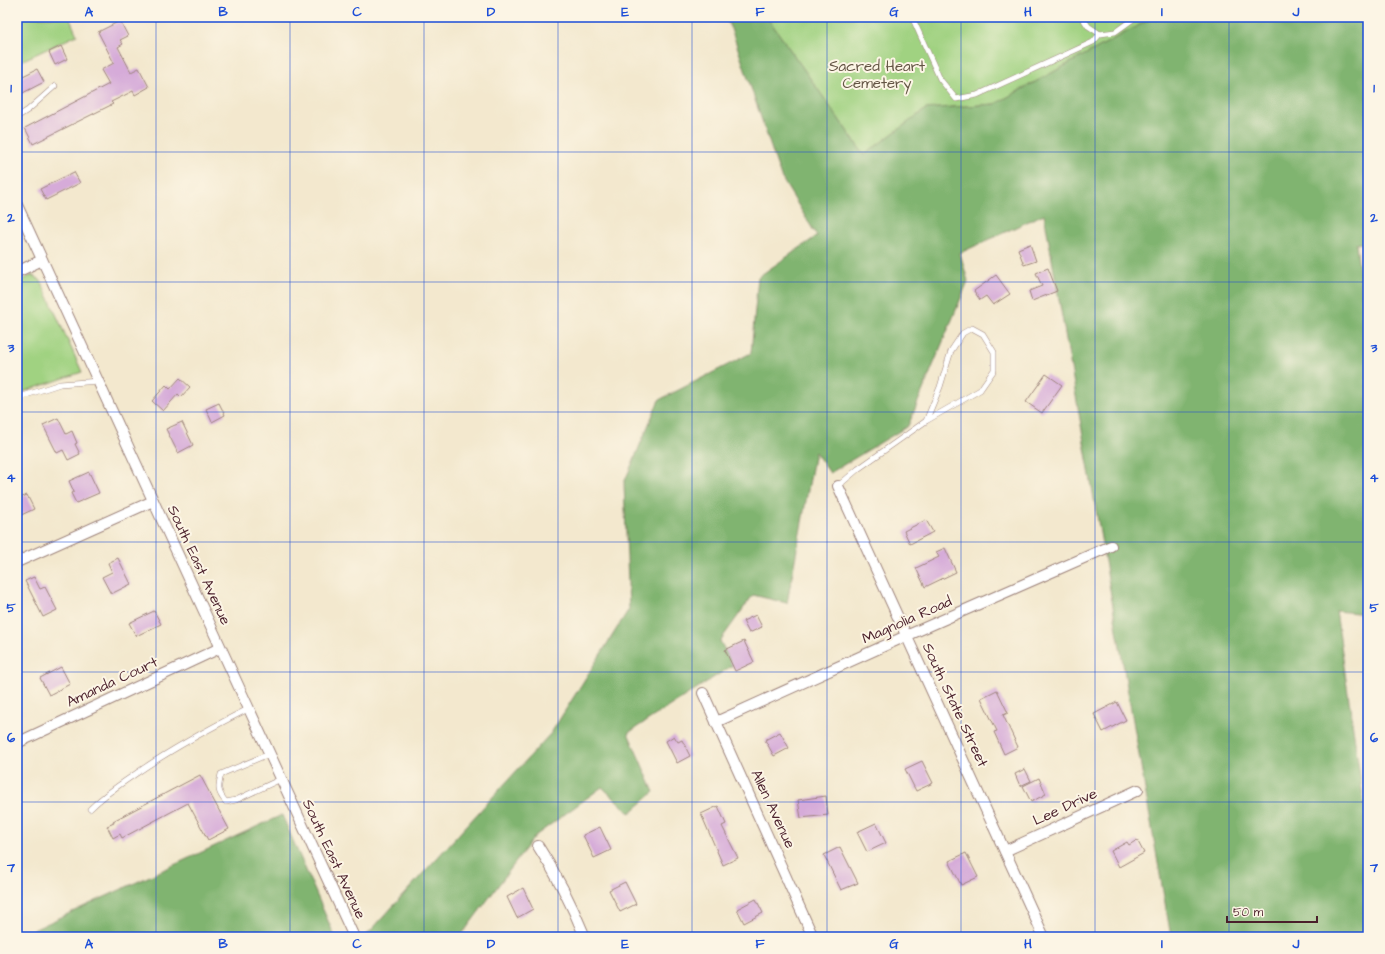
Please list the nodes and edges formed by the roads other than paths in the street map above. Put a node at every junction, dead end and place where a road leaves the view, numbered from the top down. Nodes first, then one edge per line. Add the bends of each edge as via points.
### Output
1 (912, 17) edge
2 (1082, 17) edge
3 (1136, 17) edge
4 (1100, 34) junction
5 (55, 86) dead end
6 (17, 117) edge
7 (17, 205) edge
8 (42, 260) junction
9 (17, 272) edge
10 (99, 381) junction
11 (17, 398) edge
12 (926, 421) junction
13 (838, 486) joint
14 (153, 501) junction
15 (1111, 546) dead end
16 (17, 562) edge
17 (906, 636) junction
18 (220, 648) junction
19 (703, 693) dead end
20 (248, 709) junction
21 (716, 722) junction
22 (17, 743) edge
23 (269, 754) junction
24 (280, 779) junction
25 (1138, 790) dead end
26 (90, 809) dead end
27 (538, 846) dead end
28 (1005, 851) junction
29 (354, 937) edge
30 (585, 937) edge
31 (814, 937) edge
32 (1044, 937) edge

1 - 4 lane via 940,79 956,99 977,95 1093,42
2 - 4 lane via 1088,26
3 - 4 lane via 1115,32
5 - 6 lane
7 - 8 street, South East Avenue
8 - 9 street
8 - 10 street, South East Avenue
10 - 11 lane via 60,384
10 - 14 street, South East Avenue
12 - 12 lane via 980,390 994,370 994,352 983,334 972,328 963,333 951,351
12 - 13 lane
13 - 17 street, South State Street
14 - 16 street
14 - 18 street, South East Avenue
15 - 17 street, Magnolia Road
17 - 21 street, Magnolia Road
17 - 28 street, South State Street
18 - 20 street, South East Avenue
18 - 22 street, Amanda Court
19 - 21 street, Allen Avenue
20 - 23 street, South East Avenue
20 - 26 lane via 162,756 102,797
21 - 31 street, Allen Avenue
23 - 24 street, South East Avenue
23 - 24 lane via 220,774 220,795 226,802 236,800
24 - 29 street, South East Avenue
25 - 28 street, Lee Drive
27 - 30 street via 573,906
28 - 32 street, South State Street

